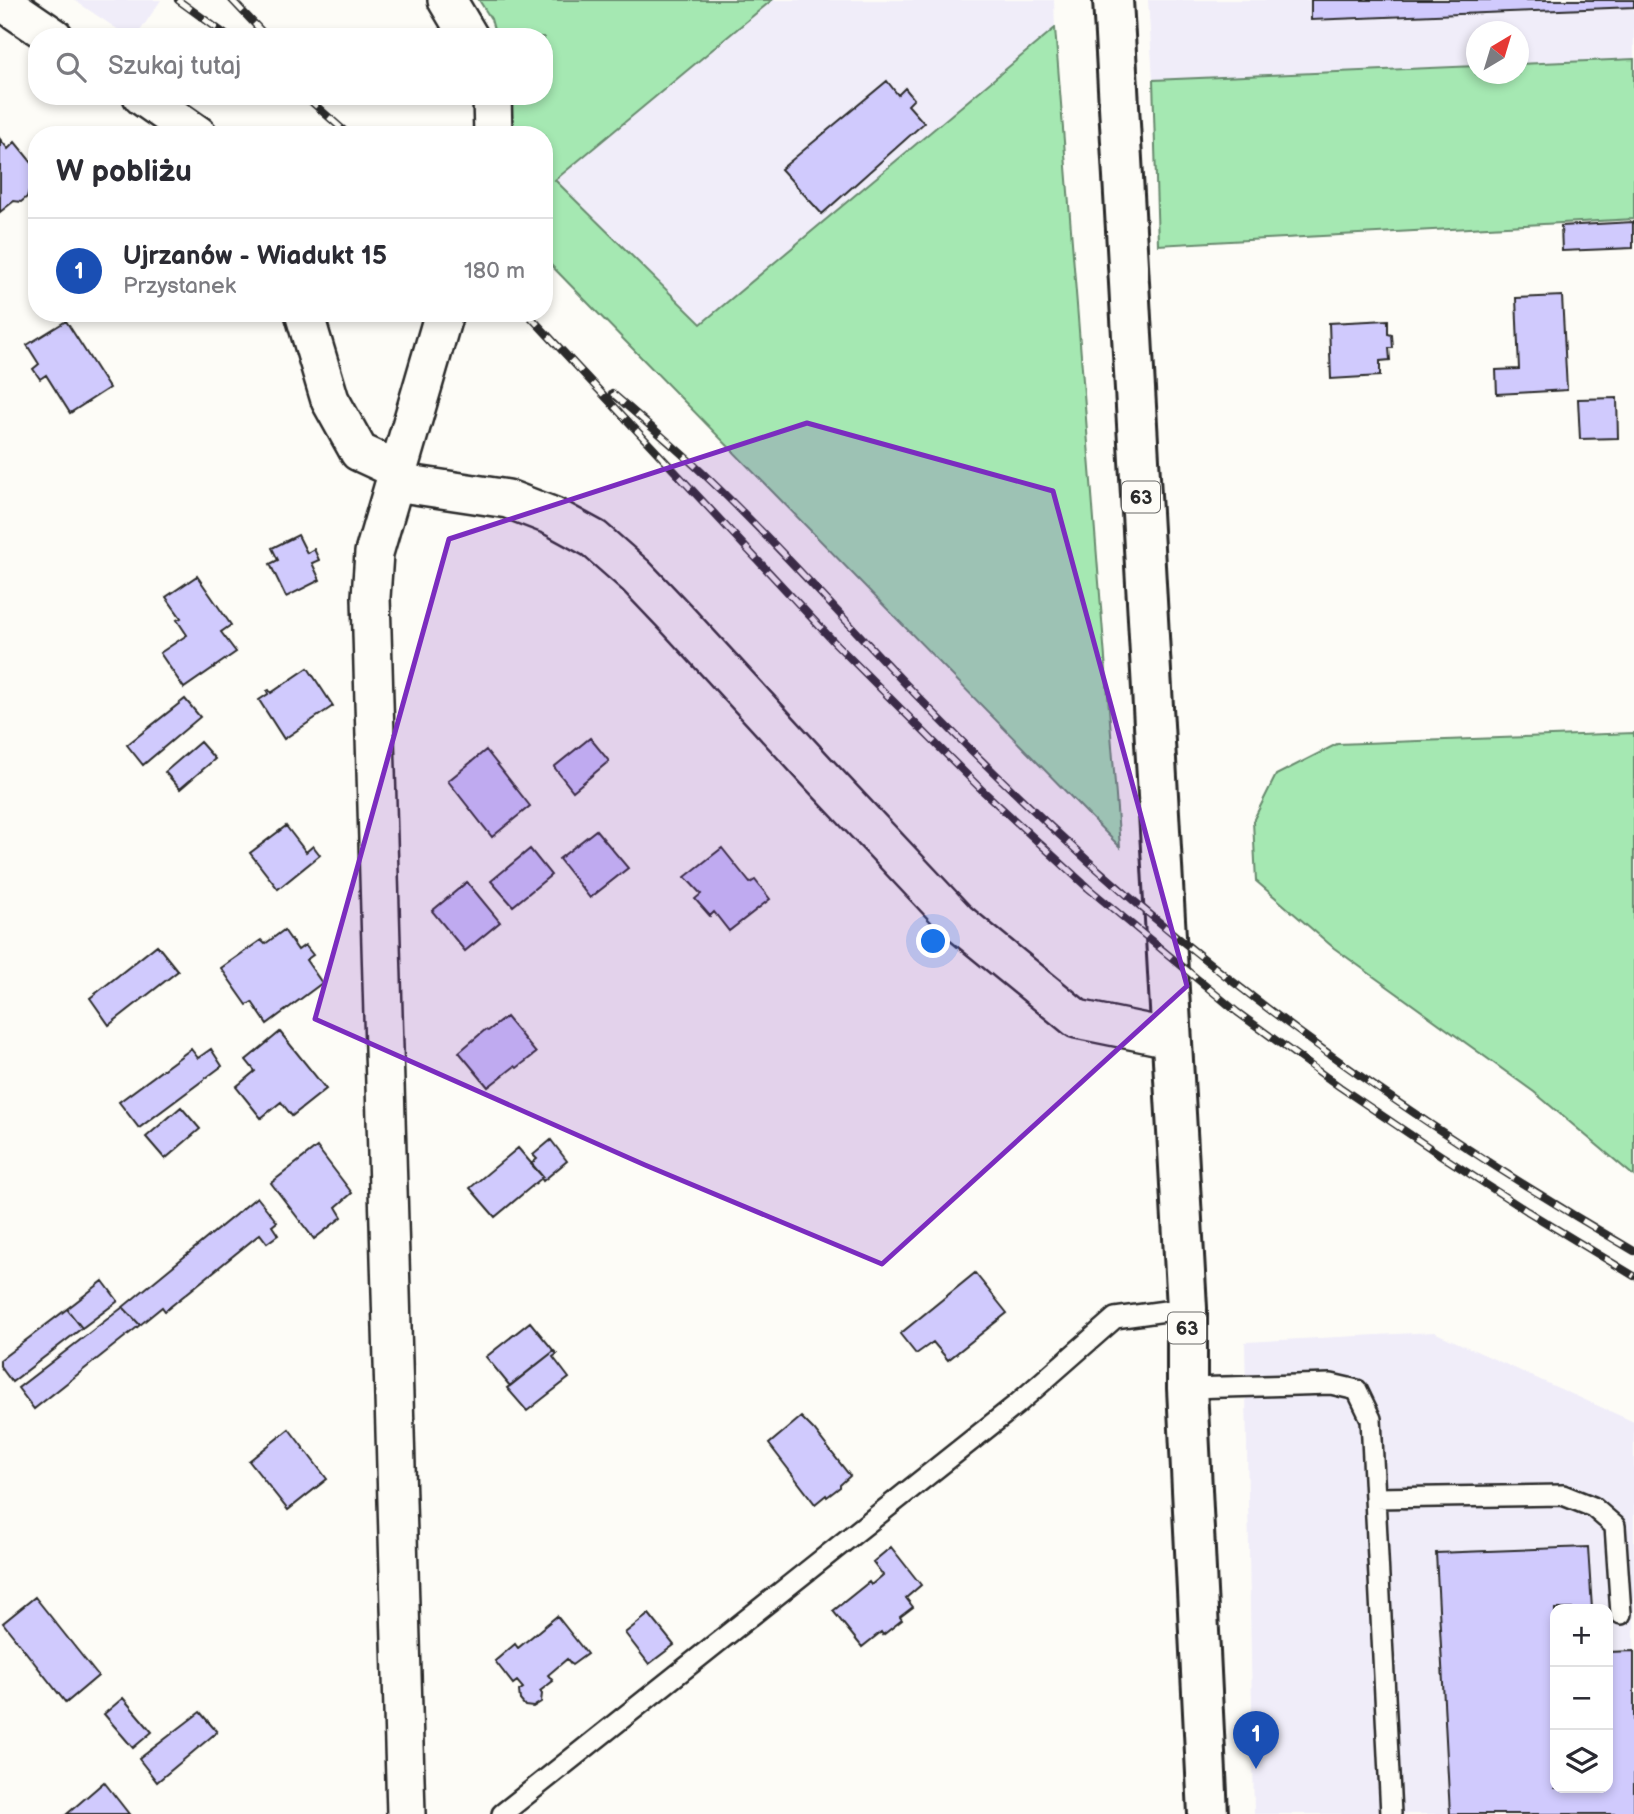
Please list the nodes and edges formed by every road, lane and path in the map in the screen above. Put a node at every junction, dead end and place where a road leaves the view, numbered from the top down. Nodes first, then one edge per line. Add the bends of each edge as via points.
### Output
1 (0, 0) edge
2 (447, 0) edge
3 (1113, 0) edge
4 (41, 28) edge
5 (463, 28) edge
6 (155, 105) edge
7 (492, 105) edge
8 (185, 126) edge
9 (493, 126) edge
10 (307, 322) edge
11 (441, 322) edge
12 (396, 476) junction
13 (1170, 1038) junction
14 (1187, 1308) junction
15 (1187, 1388) junction
16 (1375, 1498) junction
17 (1621, 1614) dead end
18 (406, 1814) edge
19 (502, 1814) edge
20 (1208, 1814) edge
21 (1391, 1814) edge

1 - 4 street
2 - 5 street
3 - 13 main road, 63
6 - 8 street
7 - 9 street
10 - 12 street via 330,400 359,452
11 - 12 street
12 - 13 street via 508,499 594,539 676,618 957,921 1077,1019
12 - 18 street via 374,552 371,597
13 - 14 main road, 63
14 - 15 main road, 63
14 - 19 lane via 1115,1318 1016,1405
15 - 16 lane via 1331,1384 1357,1390 1371,1419
15 - 20 main road, 63
16 - 17 lane via 1563,1495 1593,1507 1615,1526
16 - 21 lane

